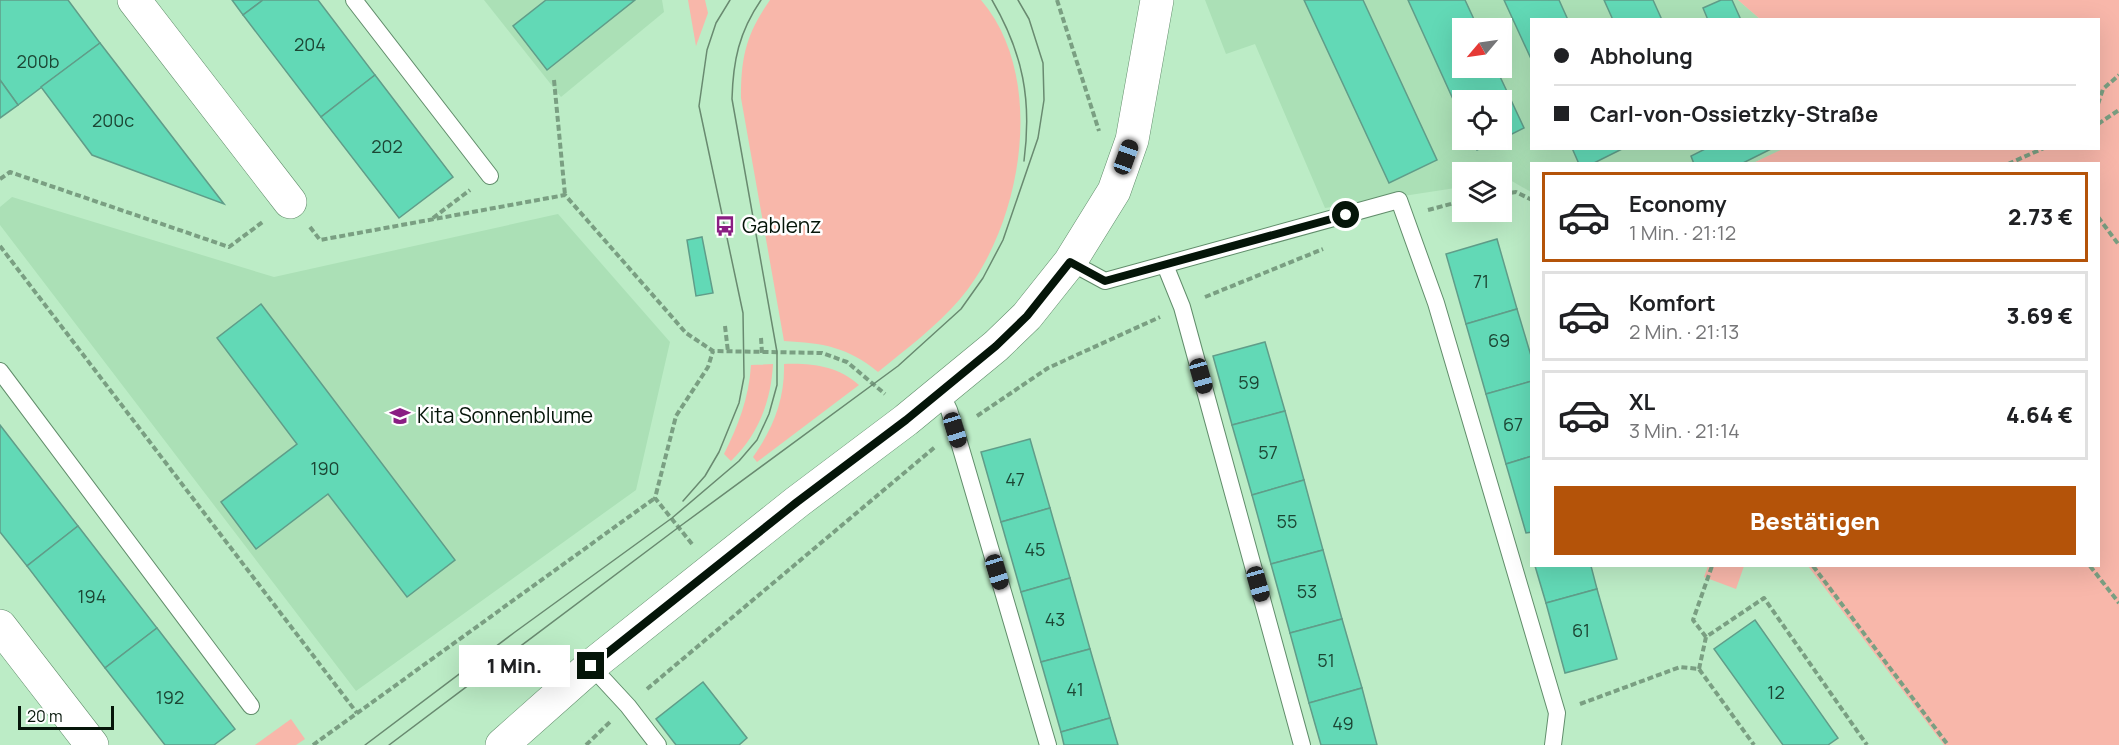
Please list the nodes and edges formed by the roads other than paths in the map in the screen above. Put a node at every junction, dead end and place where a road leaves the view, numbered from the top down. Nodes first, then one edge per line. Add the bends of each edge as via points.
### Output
1 (134, 0) edge
2 (354, 0) edge
3 (1158, 0) edge
4 (490, 176) road end
5 (290, 202) road end
6 (1070, 262) junction
7 (1165, 265) junction
8 (0, 371) edge
9 (940, 392) junction
10 (0, 626) edge
11 (591, 666) junction
12 (251, 706) dead end
13 (92, 745) edge
14 (502, 745) edge
15 (658, 745) edge
16 (1048, 745) edge
17 (1302, 745) edge
18 (1553, 745) edge

1 - 5 street
2 - 4 lane
3 - 6 street via 1132,140 1114,191
6 - 7 lane via 1105,281
6 - 9 street via 1027,316
7 - 17 lane via 1182,307
7 - 18 lane via 1399,200 1439,314 1557,713
8 - 12 lane
9 - 11 street
9 - 16 lane via 952,420
10 - 13 street
11 - 14 street
11 - 15 lane

